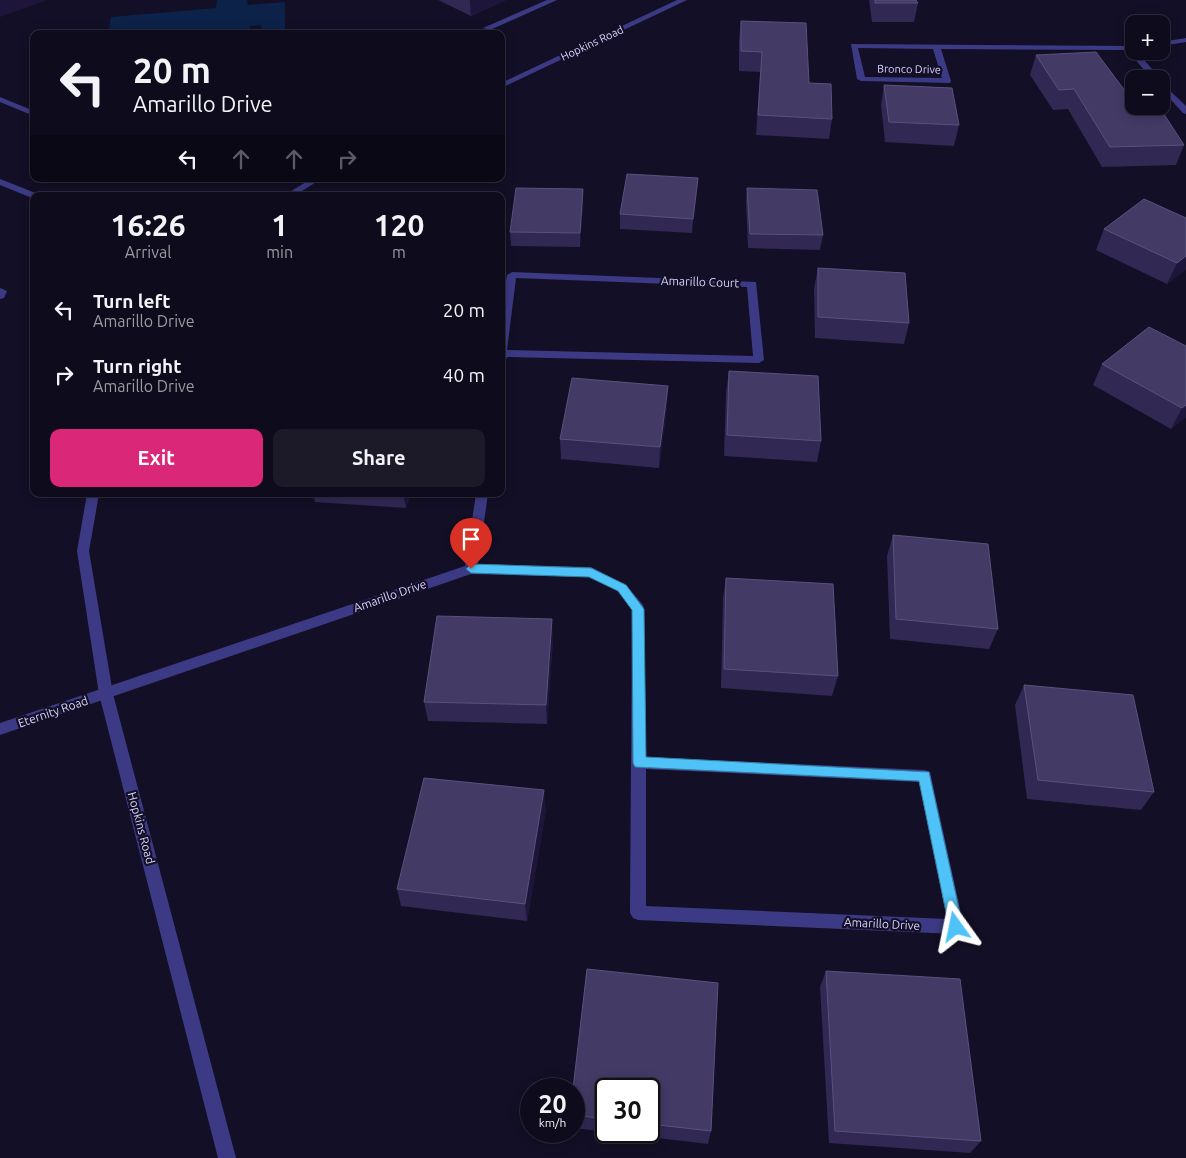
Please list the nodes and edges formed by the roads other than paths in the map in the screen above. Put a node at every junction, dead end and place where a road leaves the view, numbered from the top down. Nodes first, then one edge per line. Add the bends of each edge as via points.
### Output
1 (553, 0) edge
2 (682, 0) edge
3 (487, 28) dead end
4 (1186, 40) edge
5 (1170, 43) edge
6 (936, 47) junction
7 (1125, 48) edge
8 (1142, 60) edge
9 (1150, 70) edge
10 (505, 84) edge
11 (1170, 94) edge
12 (0, 98) edge
13 (1186, 111) edge
14 (30, 112) edge
15 (0, 182) edge
16 (312, 182) edge
17 (295, 192) edge
18 (30, 194) edge
19 (0, 291) edge
20 (0, 296) edge
21 (505, 332) edge
22 (505, 357) edge
23 (92, 497) edge
24 (482, 497) edge
25 (471, 569) junction
26 (106, 694) junction
27 (0, 730) edge
28 (639, 763) junction
29 (227, 1158) edge

1 - 3 street
2 - 10 street, Hopkins Road
4 - 5 street
6 - 6 street, Bronco Drive via 926,47 854,46 861,79 947,81
6 - 7 street, Bronco Drive
8 - 9 street
11 - 13 street
12 - 14 street
15 - 18 street
16 - 17 street
19 - 20 street
21 - 22 street, Amarillo Court via 512,275 752,284 760,360
23 - 26 street, Hopkins Road via 83,551
24 - 25 street
25 - 26 street, Amarillo Drive
25 - 28 street, Amarillo Drive via 591,572 622,588 638,609
26 - 27 street, Eternity Road
26 - 29 street, Hopkins Road
28 - 28 street, Amarillo Drive via 924,776 956,927 638,912

